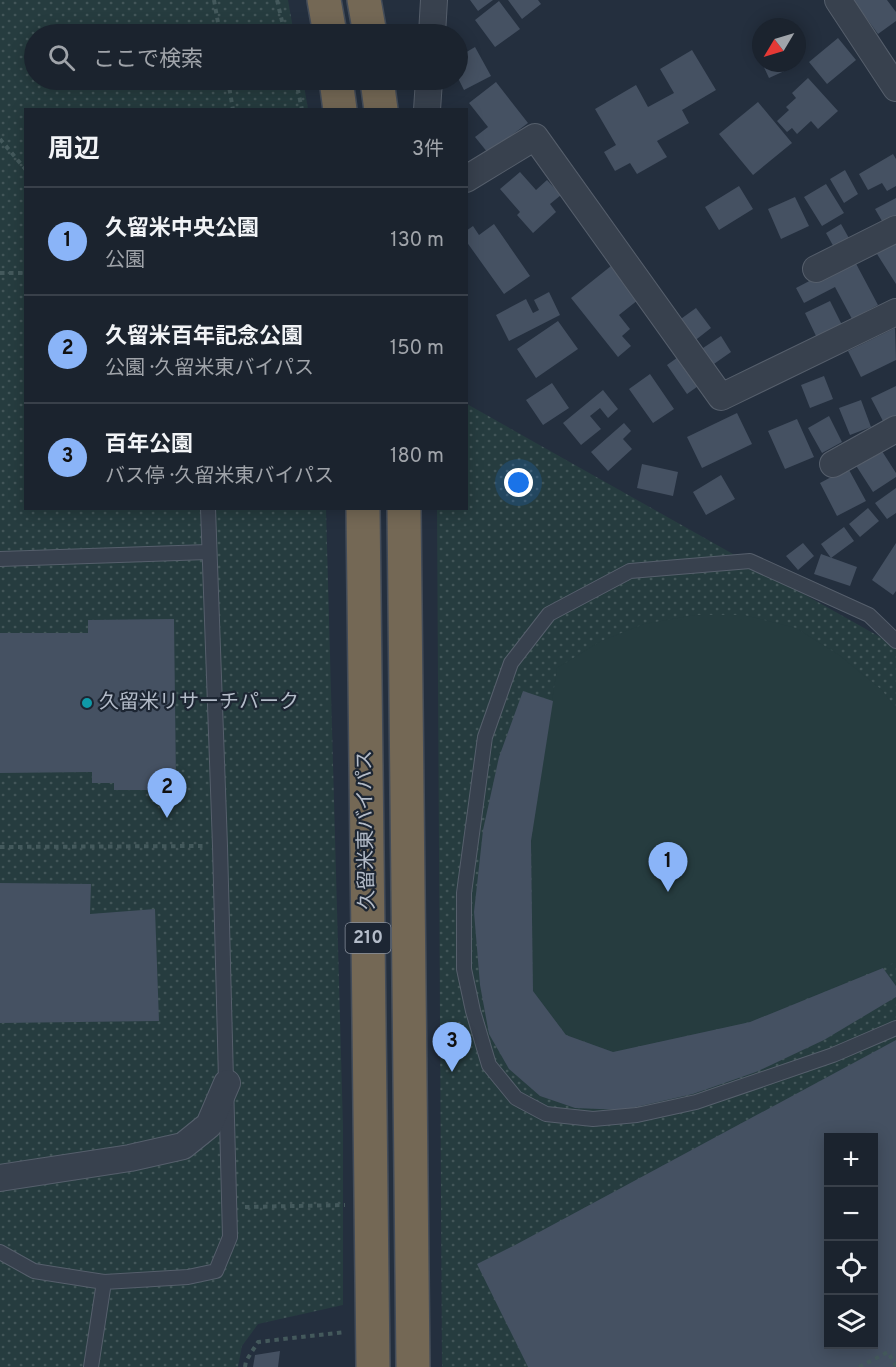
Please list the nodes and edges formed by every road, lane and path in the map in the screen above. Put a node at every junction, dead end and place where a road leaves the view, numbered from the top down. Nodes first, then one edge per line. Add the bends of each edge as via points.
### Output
1 (214, 0) edge
2 (277, 0) edge
3 (324, 0) edge
4 (364, 0) edge
5 (434, 0) edge
6 (838, 0) edge
7 (218, 24) edge
8 (283, 24) edge
9 (328, 24) edge
10 (368, 24) edge
11 (433, 24) edge
12 (896, 88) edge
13 (230, 90) edge
14 (298, 90) edge
15 (337, 90) edge
16 (378, 90) edge
17 (428, 90) edge
18 (233, 108) edge
19 (302, 108) edge
20 (340, 108) edge
21 (381, 108) edge
22 (427, 108) edge
23 (0, 139) edge
24 (24, 168) edge
25 (468, 178) edge
26 (896, 229) edge
27 (816, 269) dead end
28 (0, 273) edge
29 (24, 273) edge
30 (896, 312) edge
31 (896, 429) edge
32 (833, 464) dead end
33 (208, 510) edge
34 (363, 510) edge
35 (404, 510) edge
36 (208, 552) junction
37 (0, 559) edge
38 (896, 641) edge
39 (220, 846) junction
40 (0, 847) edge
41 (896, 1028) edge
42 (227, 1083) junction
43 (0, 1178) edge
44 (355, 1205) dead end
45 (230, 1207) junction
46 (0, 1252) edge
47 (104, 1282) junction
48 (372, 1329) junction
49 (896, 1366) edge
50 (92, 1367) edge
51 (245, 1367) edge
52 (373, 1367) edge
53 (412, 1367) edge
54 (859, 1367) edge

1 - 7 path
2 - 8 path
3 - 9 highway
4 - 10 highway
5 - 11 street
6 - 12 street
13 - 18 path
14 - 19 path
15 - 20 highway
16 - 21 highway
17 - 22 street
23 - 24 path
25 - 30 street via 535,137 721,397
26 - 27 street
28 - 29 path
31 - 32 street
33 - 36 lane
34 - 48 highway, 久留米東バイパス / 210
35 - 53 highway, 久留米東バイパス / 210
36 - 37 lane
36 - 39 lane
38 - 41 lane via 868,615 750,561 630,571 549,614 511,663 485,737 464,893 464,969 489,1065 516,1098 546,1114 593,1119 637,1115 696,1102 832,1055
39 - 40 path
39 - 42 lane
42 - 43 street via 209,1125 183,1146
42 - 45 lane
44 - 45 path
45 - 47 lane via 230,1237 216,1271 188,1277
46 - 47 lane via 34,1271
47 - 50 lane
48 - 51 path via 258,1342
48 - 52 highway, 久留米東バイパス / 210
49 - 54 path via 888,1352

